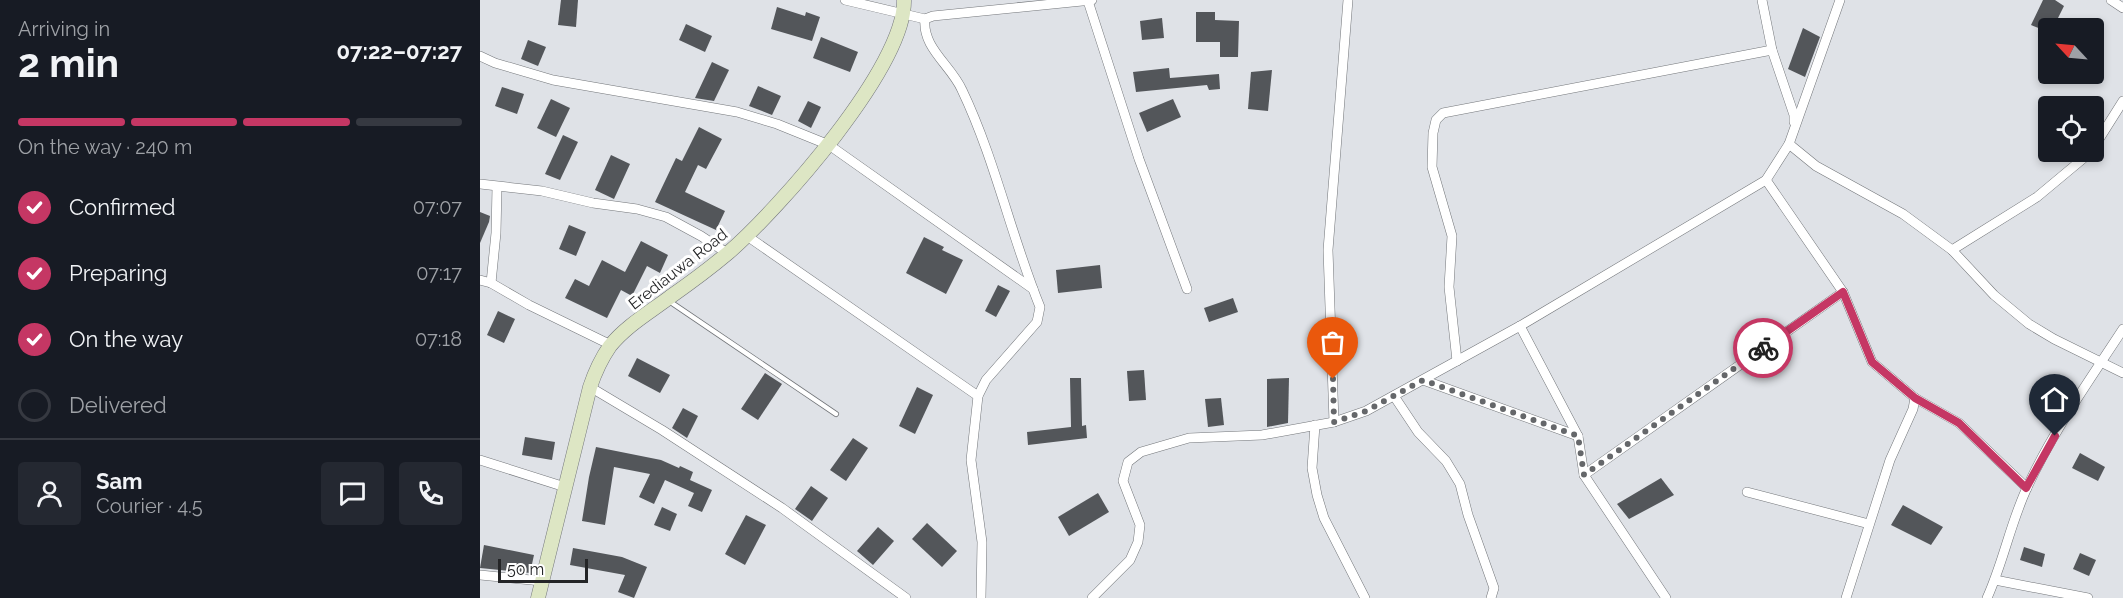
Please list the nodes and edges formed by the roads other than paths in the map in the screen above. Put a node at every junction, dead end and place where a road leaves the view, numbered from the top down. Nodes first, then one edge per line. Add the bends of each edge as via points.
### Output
1 (845, 0) edge
2 (1088, 0) edge
3 (1092, 0) edge
4 (1348, 0) edge
5 (1762, 0) edge
6 (1840, 0) edge
7 (2111, 0) edge
8 (1070, 1) edge
9 (905, 6) edge
10 (2123, 8) edge
11 (925, 19) junction
12 (1772, 50) junction
13 (480, 56) edge
14 (2123, 101) edge
15 (1794, 127) junction
16 (2104, 131) edge
17 (1789, 144) junction
18 (829, 145) junction
19 (2079, 162) edge
20 (1766, 180) junction
21 (480, 184) edge
22 (496, 187) junction
23 (747, 236) junction
24 (1952, 250) junction
25 (727, 253) junction
26 (480, 280) edge
27 (491, 283) junction
28 (1033, 289) junction
29 (1187, 290) dead end
30 (1843, 292) junction
31 (667, 300) junction
32 (1520, 326) junction
33 (2123, 329) edge
34 (611, 345) junction
35 (1457, 361) junction
36 (2102, 362) junction
37 (2123, 373) edge
38 (1423, 380) junction
39 (590, 387) junction
40 (978, 396) junction
41 (1394, 396) junction
42 (1915, 398) junction
43 (836, 414) dead end
44 (1334, 422) junction
45 (1315, 425) junction
46 (1578, 436) junction
47 (480, 460) edge
48 (1584, 475) junction
49 (565, 487) junction
50 (2026, 488) junction
51 (1747, 492) dead end
52 (1869, 524) junction
53 (480, 575) edge
54 (1995, 580) junction
55 (542, 581) junction
56 (538, 598) edge
57 (906, 598) edge
58 (981, 598) edge
59 (1092, 598) edge
60 (1361, 598) edge
61 (1491, 598) edge
62 (1666, 598) edge
63 (1846, 598) edge
64 (1987, 598) edge
65 (2088, 598) edge

1 - 9 street
2 - 3 street
2 - 8 street
2 - 29 street via 1139,159
4 - 44 street via 1328,250
5 - 12 street
6 - 15 street
7 - 10 street
8 - 11 street
9 - 11 street
9 - 18 street, Erediauwa Road via 886,58
11 - 28 street via 929,45 956,76 972,110
12 - 15 street via 1794,115
12 - 35 street via 1443,113 1436,120 1433,133 1432,167 1452,236 1449,287
13 - 18 street via 553,80 737,112
14 - 16 street
15 - 17 street
17 - 20 street
17 - 24 street via 1816,166 1903,214
18 - 23 street, Erediauwa Road
18 - 28 street
19 - 24 street via 2037,197
20 - 30 street
20 - 32 street
21 - 22 street
22 - 25 street via 638,208 666,217
22 - 27 street
23 - 25 street, Erediauwa Road
23 - 40 street
24 - 36 street via 1994,295 2029,324
25 - 31 street, Erediauwa Road
26 - 27 street
27 - 34 street
28 - 40 street via 1040,308 1037,322 986,380
30 - 42 street via 1872,362
30 - 48 street
31 - 34 street, Erediauwa Road
31 - 43 lane
32 - 35 street
32 - 46 street
33 - 36 street
34 - 39 street, Erediauwa Road
35 - 38 street
36 - 37 street
36 - 50 street
38 - 41 street
38 - 46 street
39 - 49 street, Erediauwa Road
39 - 57 street via 782,508
40 - 58 street via 971,460 982,542
41 - 44 street
41 - 61 street via 1418,432 1446,460 1460,484 1494,588
42 - 50 street via 1959,423
42 - 52 street
44 - 45 street
45 - 59 street via 1262,435 1189,438 1141,452 1128,462 1122,481 1140,525 1138,542 1130,560
45 - 60 street via 1312,468 1317,495
46 - 48 street
47 - 49 street
48 - 62 street
49 - 55 street, Erediauwa Road
50 - 54 street
51 - 52 street
52 - 63 street
53 - 55 street
54 - 64 street
54 - 65 street
55 - 56 street, Erediauwa Road

